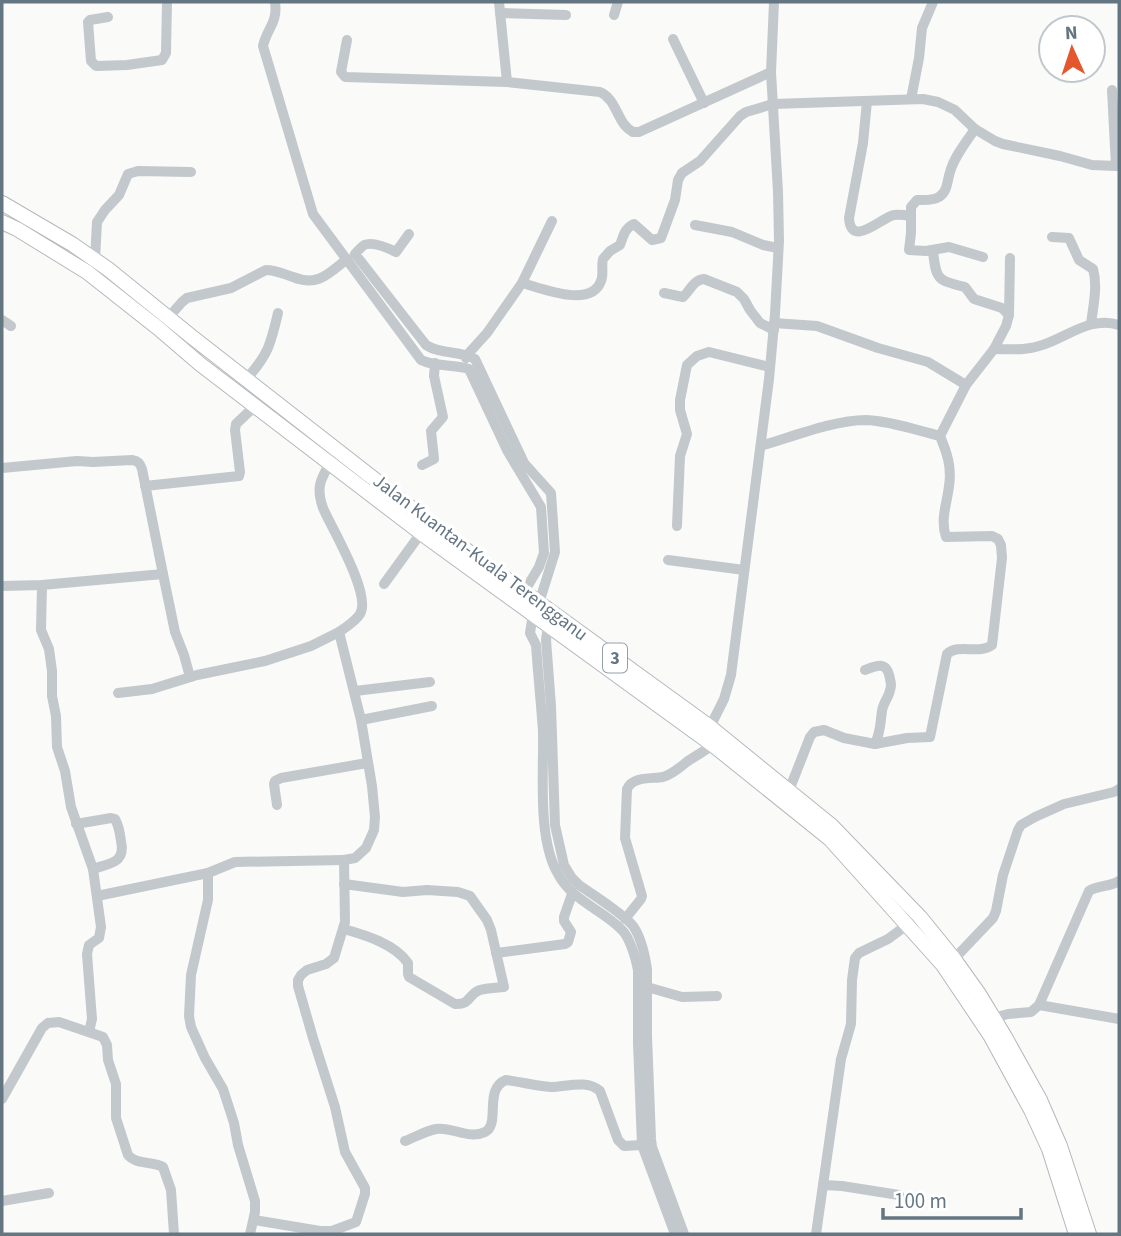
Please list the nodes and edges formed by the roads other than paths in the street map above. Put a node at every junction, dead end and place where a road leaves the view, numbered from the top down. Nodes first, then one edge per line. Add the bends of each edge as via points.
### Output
1 (167, 2) edge
2 (275, 2) edge
3 (499, 2) edge
4 (618, 2) edge
5 (774, 2) edge
6 (933, 2) edge
7 (500, 13) junction
8 (566, 15) dead end
9 (614, 15) dead end
10 (108, 17) dead end
11 (673, 39) dead end
12 (347, 40) dead end
13 (771, 72) junction
14 (507, 82) junction
15 (1112, 90) dead end
16 (911, 99) junction
17 (867, 101) junction
18 (704, 103) junction
19 (773, 104) junction
20 (975, 129) junction
21 (191, 172) dead end
22 (2, 203) edge
23 (911, 216) junction
24 (552, 220) dead end
25 (2, 222) edge
26 (695, 225) dead end
27 (409, 234) dead end
28 (1052, 237) dead end
29 (778, 248) junction
30 (933, 251) junction
31 (983, 257) dead end
32 (1010, 258) dead end
33 (95, 260) junction
34 (347, 260) junction
35 (522, 282) junction
36 (664, 293) dead end
37 (278, 313) dead end
38 (1009, 315) junction
39 (168, 318) junction
40 (774, 321) junction
41 (1117, 322) edge
42 (1091, 324) junction
43 (993, 349) junction
44 (467, 355) junction
45 (435, 363) junction
46 (462, 367) junction
47 (770, 367) junction
48 (246, 379) junction
49 (966, 385) junction
50 (275, 402) junction
51 (259, 409) junction
52 (940, 436) junction
53 (761, 446) junction
54 (330, 463) junction
55 (422, 465) dead end
56 (2, 468) edge
57 (145, 486) junction
58 (677, 526) dead end
59 (421, 533) junction
60 (668, 560) dead end
61 (744, 570) junction
62 (163, 573) junction
63 (384, 583) dead end
64 (42, 585) junction
65 (2, 586) edge
66 (524, 593) junction
67 (536, 608) junction
68 (548, 625) junction
69 (339, 632) junction
70 (865, 670) dead end
71 (190, 677) junction
72 (430, 682) dead end
73 (355, 691) junction
74 (118, 693) dead end
75 (432, 706) dead end
76 (361, 720) junction
77 (710, 727) junction
78 (875, 744) junction
79 (713, 746) junction
80 (368, 763) junction
81 (1119, 789) edge
82 (788, 790) junction
83 (277, 805) dead end
84 (76, 824) junction
85 (344, 860) junction
86 (93, 869) junction
87 (208, 873) junction
88 (1119, 881) edge
89 (344, 884) junction
90 (572, 894) junction
91 (97, 896) junction
92 (625, 919) junction
93 (906, 925) junction
94 (344, 929) junction
95 (496, 953) junction
96 (954, 959) junction
97 (647, 987) junction
98 (717, 996) dead end
99 (1040, 1005) junction
100 (993, 1018) junction
101 (1119, 1019) edge
102 (89, 1032) junction
103 (2, 1098) edge
104 (405, 1141) dead end
105 (642, 1145) junction
106 (826, 1169) junction
107 (823, 1185) junction
108 (842, 1186) junction
109 (49, 1194) dead end
110 (899, 1195) dead end
111 (2, 1201) edge
112 (254, 1220) junction
113 (332, 1233) edge
114 (174, 1234) edge
115 (250, 1234) edge
116 (675, 1234) edge
117 (684, 1234) edge
118 (816, 1234) edge
119 (1076, 1234) edge
120 (1089, 1234) edge

1 - 10 street via 162,60 93,64 88,22
2 - 34 street via 275,20 262,46 310,208
3 - 7 street
4 - 9 street
5 - 13 street
6 - 16 street via 922,28
7 - 8 street
7 - 14 street
11 - 18 street
12 - 14 street via 341,72 345,77
13 - 18 street
13 - 19 street
14 - 18 street via 600,92 610,99 624,127 633,132
15 - 20 street via 1115,166 1003,144
16 - 17 street
16 - 20 street via 946,106
17 - 19 street
17 - 23 street via 850,227 859,231 891,215
19 - 29 street
19 - 35 street via 740,116 700,161 682,173 661,238 652,240 635,225 624,233 620,245 603,259 602,279 592,292 567,295
20 - 23 street via 954,161 946,190 931,200 917,200
21 - 33 street via 128,174 119,195 97,222
22 - 33 highway, Jalan Kuantan-Kuala Terengganu / 3
23 - 30 street via 909,250
24 - 35 street
25 - 51 highway, Jalan Kuantan-Kuala Terengganu / 3 via 87,272
26 - 29 street
27 - 44 street via 396,252 368,244 355,254 426,345
28 - 42 street via 1069,238 1079,260 1093,269
29 - 40 street
30 - 31 street via 949,247
30 - 38 street via 938,277 965,287 974,299
32 - 38 street
33 - 39 highway, Jalan Kuantan-Kuala Terengganu / 3
34 - 39 street via 319,280 301,281 266,270 231,288 187,298
34 - 45 street via 421,360
35 - 44 street
36 - 40 street via 683,297 695,282 704,279 737,292 760,323
37 - 48 street via 270,346
38 - 43 street
39 - 48 highway, Jalan Kuantan-Kuala Terengganu / 3
40 - 47 street
40 - 49 street via 817,326 928,362
41 - 42 street
42 - 43 street via 1030,349
43 - 49 street
44 - 46 street
44 - 67 street via 475,359 524,463 551,493 555,552
45 - 46 street
45 - 55 street via 443,417 431,431 434,459
46 - 66 street via 470,371 508,452 541,507 544,553
47 - 53 street
47 - 58 street via 709,352 687,365 680,400 687,433 680,456
48 - 50 highway, Jalan Kuantan-Kuala Terengganu / 3
49 - 52 street
50 - 51 highway
50 - 66 highway, Jalan Kuantan-Kuala Terengganu / 3
51 - 54 highway, Jalan Kuantan-Kuala Terengganu / 3
51 - 57 street via 236,424 239,476
52 - 53 street via 852,421
52 - 78 street via 950,472 946,537 992,536 1001,545 992,645 947,654 930,737
53 - 61 street
54 - 59 highway, Jalan Kuantan-Kuala Terengganu / 3
54 - 69 street via 320,480 319,498 363,596 359,616
56 - 57 street via 132,460 140,464
57 - 62 street
59 - 63 street
59 - 67 highway, Jalan Kuantan-Kuala Terengganu / 3
60 - 61 street
61 - 77 street via 728,690
62 - 64 street
62 - 71 street
64 - 65 street
64 - 84 street via 41,630 49,649 57,747
66 - 67 highway, Jalan Kuantan-Kuala Terengganu / 3
67 - 68 highway, Jalan Kuantan-Kuala Terengganu / 3
67 - 77 highway, Jalan Kuantan-Kuala Terengganu / 3
67 - 90 street via 530,633 536,645 548,849 556,872
68 - 79 highway, Jalan Kuantan-Kuala Terengganu / 3
68 - 92 street via 545,640 555,825 564,865 579,885
69 - 71 street via 285,655
69 - 73 street
70 - 78 street via 886,667 891,684
71 - 74 street
72 - 73 street
73 - 76 street
75 - 76 street
76 - 80 street
77 - 82 highway, Jalan Kuantan-Kuala Terengganu / 3
78 - 82 street via 824,730 814,732
79 - 92 street via 671,774 629,784 625,838 642,896
79 - 93 highway, Jalan Kuantan-Kuala Terengganu / 3 via 830,839
80 - 83 street via 281,778 274,784
80 - 85 street via 374,830 360,854
81 - 96 street via 1059,806 1021,825 993,918
82 - 96 highway, Jalan Kuantan-Kuala Terengganu / 3 via 832,826
84 - 86 street
84 - 86 street via 111,818 118,823 121,858
85 - 87 street via 235,862
85 - 89 street
86 - 91 street
87 - 91 street
87 - 112 street via 208,900 191,975 191,1027 223,1089 255,1201
88 - 99 street via 1094,888 1086,897
89 - 94 street
89 - 95 street via 403,892 465,893 487,920
90 - 95 street via 564,917 571,932 568,942
90 - 105 street via 622,930 637,961
91 - 102 street via 101,932 87,954
92 - 97 street via 634,928 645,959
93 - 106 street via 855,958 851,1024 841,1059
93 - 119 highway, Jalan Kuantan-Kuala Terengganu / 3 via 943,965 990,1035 1049,1150
94 - 95 street via 401,954 410,977 455,1004 466,1002 480,990 504,987
94 - 113 street via 334,958 298,979 345,1152 365,1188 356,1222
96 - 100 highway, Jalan Kuantan-Kuala Terengganu / 3
97 - 98 street via 682,998
97 - 117 street via 652,1147
99 - 100 street via 1031,1012
99 - 101 street
100 - 120 highway, Jalan Kuantan-Kuala Terengganu / 3 via 1040,1100
102 - 103 street via 48,1023
102 - 114 street via 103,1037 107,1045 116,1084 116,1118 128,1154 131,1159 160,1165 166,1174
104 - 105 street via 438,1129 487,1131 495,1089 506,1080 549,1087 595,1087 618,1140 624,1146
105 - 116 street
106 - 107 street
106 - 108 street
107 - 108 street
107 - 118 street
108 - 110 street
109 - 111 street
112 - 113 street
112 - 115 street

